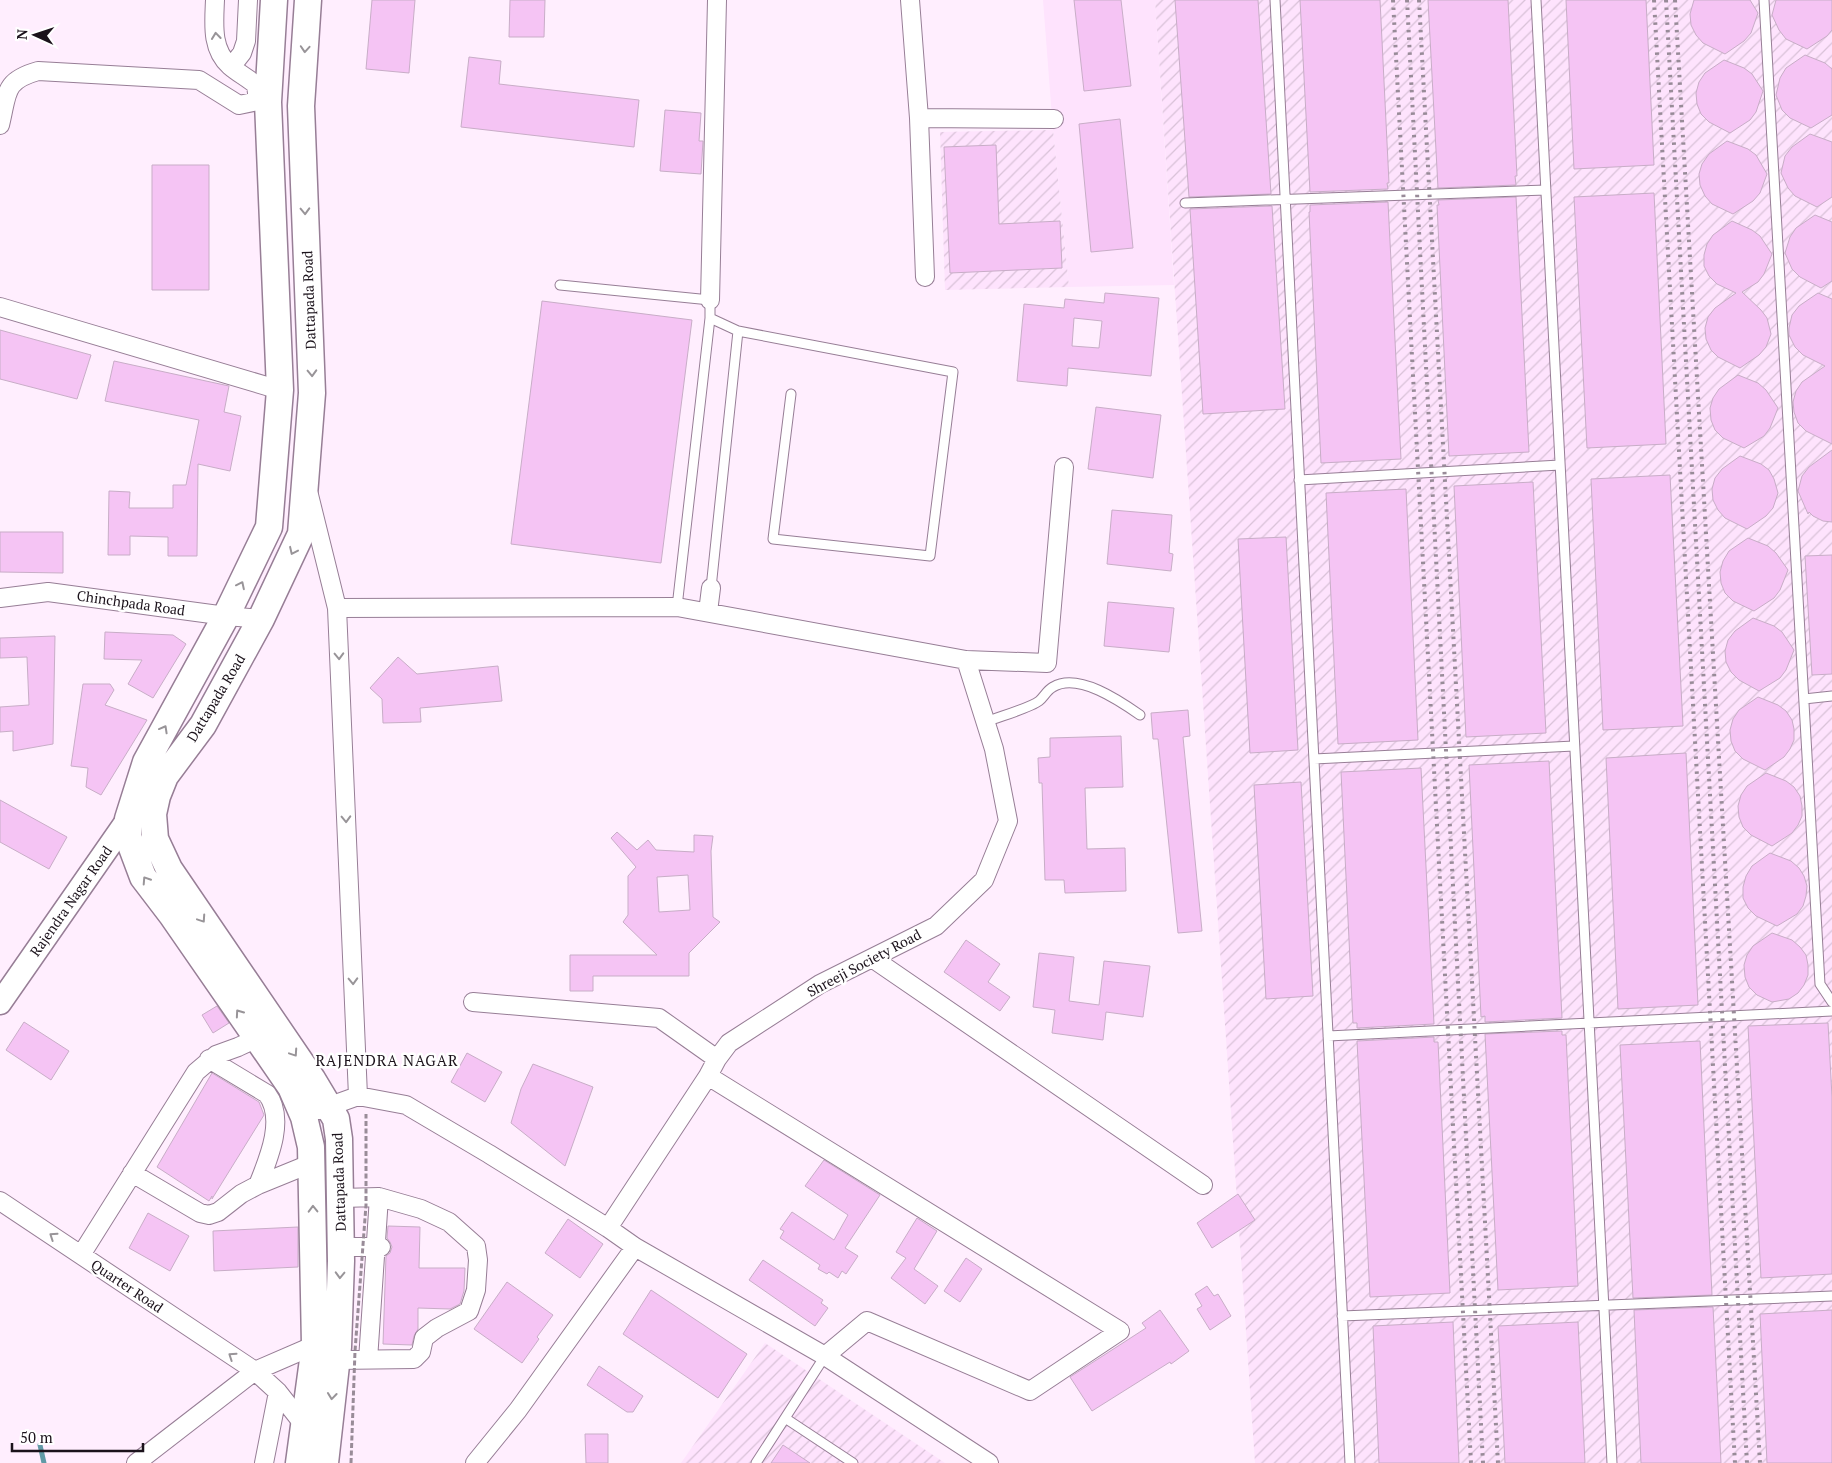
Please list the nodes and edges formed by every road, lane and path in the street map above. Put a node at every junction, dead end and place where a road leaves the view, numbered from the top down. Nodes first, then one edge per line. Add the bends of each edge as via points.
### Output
1 (215, 0) edge
2 (248, 0) edge
3 (274, 0) edge
4 (308, 0) edge
5 (717, 0) edge
6 (910, 0) edge
7 (1274, 0) edge
8 (1536, 0) edge
9 (1764, 0) edge
10 (231, 67) junction
11 (263, 101) junction
12 (919, 118) junction
13 (1054, 119) dead end
14 (0, 124) edge
15 (1546, 190) junction
16 (1285, 200) junction
17 (1185, 203) dead end
18 (925, 277) dead end
19 (560, 285) dead end
20 (710, 300) junction
21 (0, 307) edge
22 (710, 318) junction
23 (738, 331) junction
24 (280, 390) junction
25 (791, 394) dead end
26 (1560, 466) junction
27 (1064, 467) dead end
28 (306, 479) junction
29 (1299, 480) junction
30 (711, 588) joint
31 (0, 598) edge
32 (677, 606) junction
33 (337, 608) junction
34 (708, 612) junction
35 (226, 616) junction
36 (261, 619) junction
37 (966, 660) junction
38 (1832, 696) edge
39 (1804, 698) junction
40 (1140, 715) dead end
41 (986, 722) junction
42 (1574, 746) junction
43 (1314, 760) junction
44 (141, 816) junction
45 (872, 958) junction
46 (474, 1002) dead end
47 (1832, 1002) edge
48 (0, 1003) edge
49 (1832, 1011) edge
50 (1589, 1023) junction
51 (267, 1034) junction
52 (1328, 1036) junction
53 (209, 1059) junction
54 (717, 1059) junction
55 (708, 1076) junction
56 (292, 1091) junction
57 (358, 1096) junction
58 (328, 1106) junction
59 (366, 1114) dead end
60 (304, 1117) junction
61 (312, 1155) junction
62 (132, 1173) junction
63 (258, 1185) junction
64 (1203, 1185) dead end
65 (341, 1198) junction
66 (379, 1198) junction
67 (0, 1200) edge
68 (608, 1228) junction
69 (341, 1247) junction
70 (378, 1247) junction
71 (635, 1247) junction
72 (81, 1255) junction
73 (1832, 1296) edge
74 (1603, 1305) junction
75 (375, 1315) junction
76 (339, 1316) junction
77 (1342, 1316) junction
78 (330, 1351) junction
79 (825, 1356) junction
80 (368, 1360) junction
81 (255, 1371) junction
82 (278, 1392) junction
83 (785, 1418) junction
84 (312, 1448) edge
85 (136, 1463) edge
86 (264, 1463) edge
87 (351, 1463) edge
88 (475, 1463) edge
89 (756, 1463) edge
90 (853, 1463) edge
91 (989, 1463) edge
92 (1350, 1463) edge
93 (1612, 1463) edge

10 -> 1 street via 217,48
2 - 10 street via 246,41 242,53
3 - 11 main road
4 -> 28 main road, Dattapada Road via 301,106 312,393
5 - 20 street
6 - 12 street
7 - 16 lane
8 - 15 lane
9 - 39 lane
10 - 11 street via 256,85
11 - 14 street via 239,105 199,80 38,71 14,81 6,95
11 - 24 main road
12 - 13 street
12 - 18 street
15 - 16 lane
15 - 26 lane
16 - 17 lane
16 - 29 lane
19 - 20 lane
20 - 22 lane
21 - 24 street
22 - 23 lane
22 - 32 lane
23 - 25 lane via 952,372 930,556 773,539
23 - 30 lane
35 -> 24 main road via 269,527
26 - 29 lane
26 - 42 lane
27 - 37 street via 1047,663
28 - 33 street
28 -> 36 main road, Dattapada Road via 301,534
29 - 43 lane
30 - 34 street
31 - 35 street, Chinchpada Road via 48,592
32 - 33 street
32 - 34 street
33 -> 57 street
34 - 37 street
35 - 36 street, Chinchpada Road
44 -> 35 main road via 146,762
36 - 44 main road, Dattapada Road via 203,725 165,776 157,796
37 - 41 street, Shreeji Society Road
38 - 39 lane
39 - 47 lane via 1820,984
40 - 41 lane via 1103,692 1066,683 1052,687 1039,702
41 - 45 street, Shreeji Society Road via 1008,821 984,880 936,926
42 - 43 lane
42 - 50 lane
43 - 52 lane
44 - 48 street, Rajendra Nagar Road
44 - 51 main road via 128,837 143,876
45 - 54 street, Shreeji Society Road via 820,984 745,1032 729,1043
45 - 64 street
46 - 54 street via 659,1018
49 - 50 lane
50 - 52 lane
50 - 74 lane
51 - 53 street
51 - 56 main road
52 - 77 lane
53 - 56 street via 267,1094
53 - 62 street via 199,1079
54 - 55 street, Shreeji Society Road
55 - 68 street, Shreeji Society Road
55 - 79 street via 1120,1331 1030,1391 867,1321
56 - 58 main road, Dattapada Road
56 - 60 main road, Dattapada Road
56 - 63 street via 275,1109 270,1152
57 - 58 street
57 - 68 street via 406,1105
58 - 60 street
58 - 65 main road, Dattapada Road via 336,1119 339,1139
59 - 87 path, bridge via 366,1205 355,1351
60 - 61 main road, Dattapada Road
61 - 63 street
78 -> 61 main road, Dattapada Road
62 - 63 street via 209,1215
62 - 72 street
65 - 66 street
65 - 69 main road, Dattapada Road
66 - 70 street
66 - 80 street via 421,1209 449,1222 476,1246 476,1290 469,1311 424,1338 421,1352 414,1359
72 -> 67 street, Quarter Road
68 - 71 street
69 - 70 street
69 -> 76 main road, Dattapada Road
70 - 75 street
71 - 79 street
71 - 88 street via 518,1410
81 -> 72 street, Quarter Road
73 - 74 lane
74 - 77 lane
74 - 93 lane
75 - 76 street
75 - 80 street
76 - 78 main road, Dattapada Road
77 - 92 lane
78 - 80 street
78 - 81 street
78 - 84 main road
79 - 83 lane
79 - 91 street
81 - 82 street, Quarter Road
81 - 85 street
82 - 84 street, Quarter Road
82 - 86 street
83 - 89 lane
83 - 90 lane

